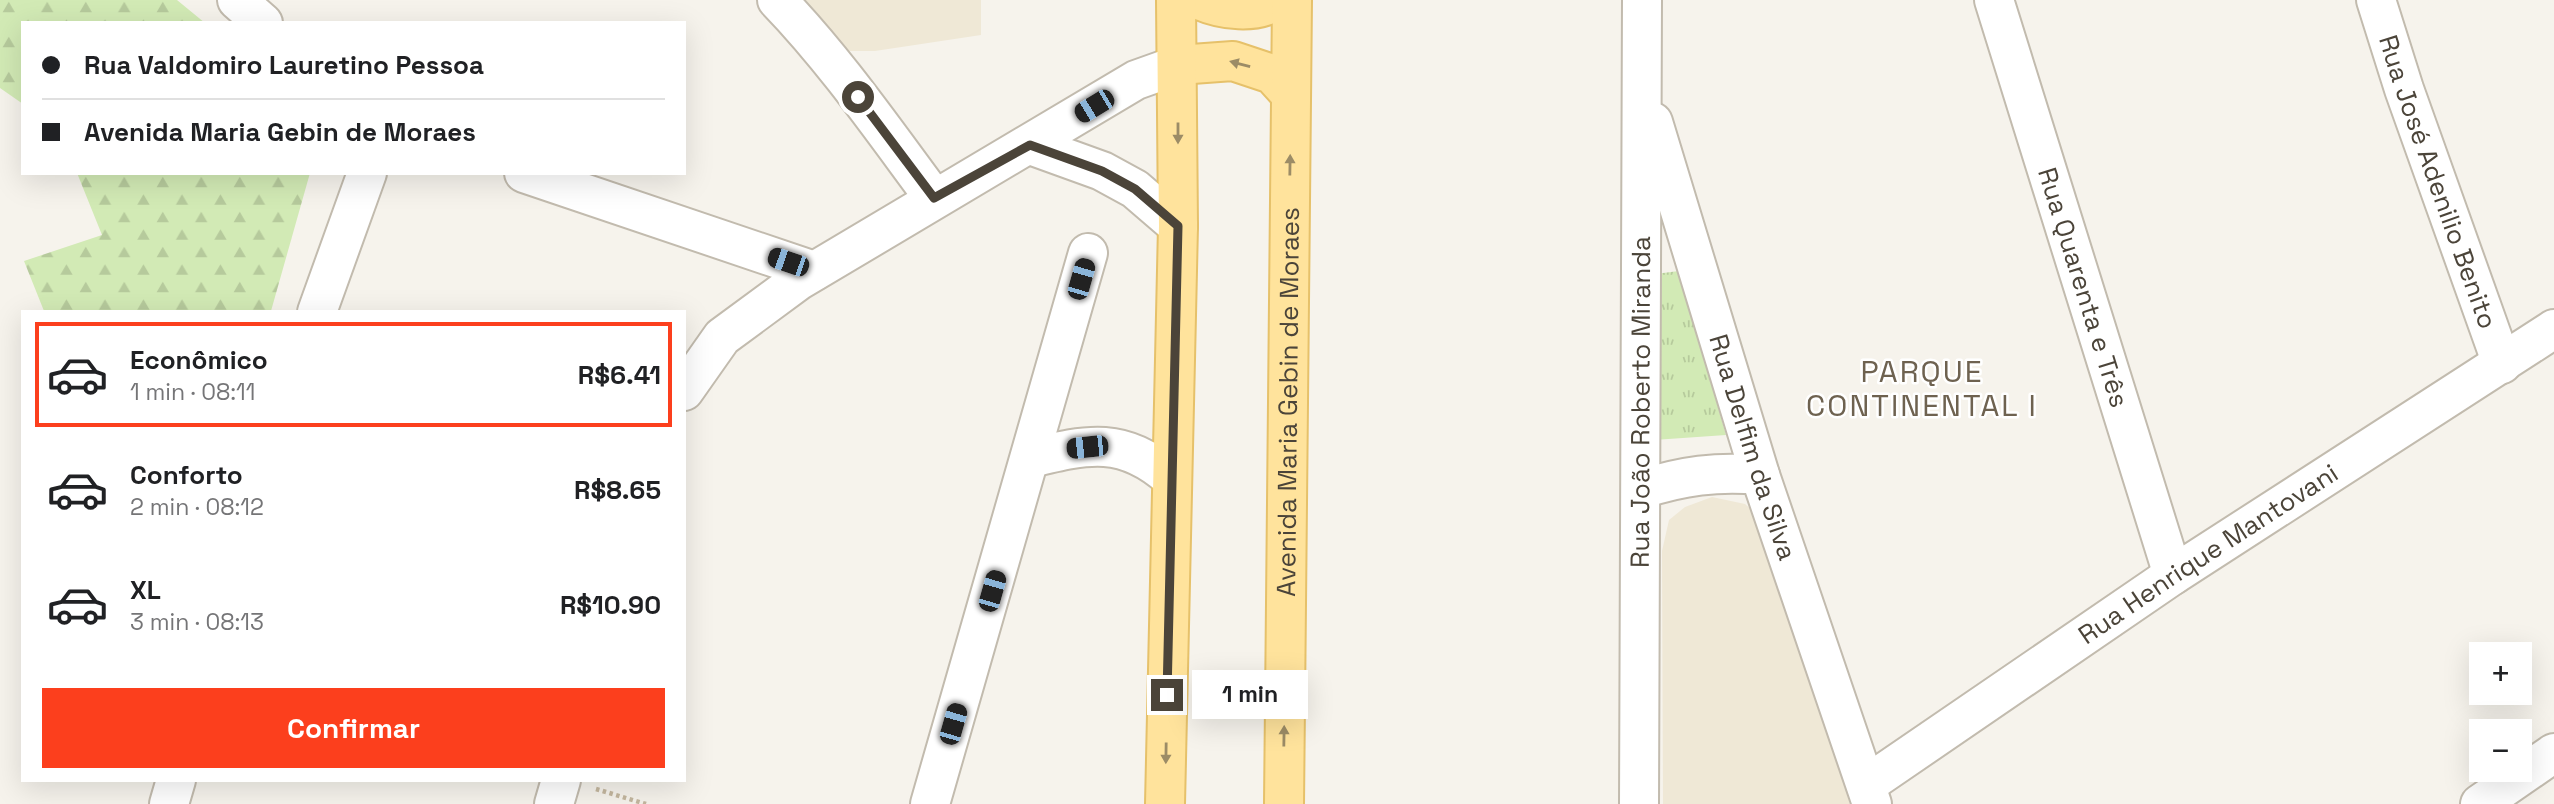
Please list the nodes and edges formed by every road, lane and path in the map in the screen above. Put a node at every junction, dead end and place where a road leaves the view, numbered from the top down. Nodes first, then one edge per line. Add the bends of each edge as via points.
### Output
1 (237, 0) edge
2 (777, 0) edge
3 (1177, 0) edge
4 (1199, 0) edge
5 (1276, 0) edge
6 (1292, 0) edge
7 (1642, 0) edge
8 (1994, 0) edge
9 (2376, 0) edge
10 (261, 21) edge
11 (1178, 65) junction
12 (1643, 87) junction
13 (1291, 95) junction
14 (1030, 145) junction
15 (367, 175) edge
16 (530, 175) edge
17 (934, 198) junction
18 (1178, 226) junction
19 (1088, 253) dead end
20 (814, 271) junction
21 (318, 310) edge
22 (2554, 329) edge
23 (2502, 364) junction
24 (686, 388) edge
25 (1031, 458) junction
26 (1760, 475) junction
27 (1171, 478) junction
28 (1642, 489) junction
29 (2173, 575) junction
30 (2554, 753) edge
31 (175, 782) edge
32 (578, 784) edge
33 (1869, 795) edge
34 (169, 804) edge
35 (554, 804) edge
36 (646, 804) edge
37 (930, 804) edge
38 (1165, 804) edge
39 (1284, 804) edge
40 (1639, 804) edge
41 (2480, 804) edge

1 - 10 street
2 - 17 street via 857,95
3 - 11 main road
4 - 5 main road via 1260,10
6 - 13 main road, Avenida Maria Gebin de Moraes
7 - 12 street, Rua João Roberto Miranda
8 - 29 street, Rua Quarenta e Três
9 - 23 street, Rua José Adenilio Benito
13 -> 11 main road via 1272,74 1233,61
11 - 14 street via 1136,80
11 -> 18 main road
12 - 26 street, Rua Delfim da Silva
12 - 28 street, Rua João Roberto Miranda
39 -> 13 main road, Avenida Maria Gebin de Moraes
14 - 17 street
14 - 18 street via 1102,171 1135,189
15 - 21 street
16 - 20 street
17 - 20 street
18 - 27 main road
19 - 25 street
20 - 24 street via 722,337
22 - 23 street, Rua Henrique Mantovani
23 - 29 street, Rua Henrique Mantovani
25 - 27 street via 1107,445 1140,455
25 - 37 street
26 - 28 street via 1724,472 1679,477
26 - 33 street, Rua Delfim da Silva
27 -> 38 main road
28 - 40 street, Rua João Roberto Miranda
29 - 33 street, Rua Henrique Mantovani
30 - 41 street
31 - 34 street
32 - 35 street
32 - 36 path

